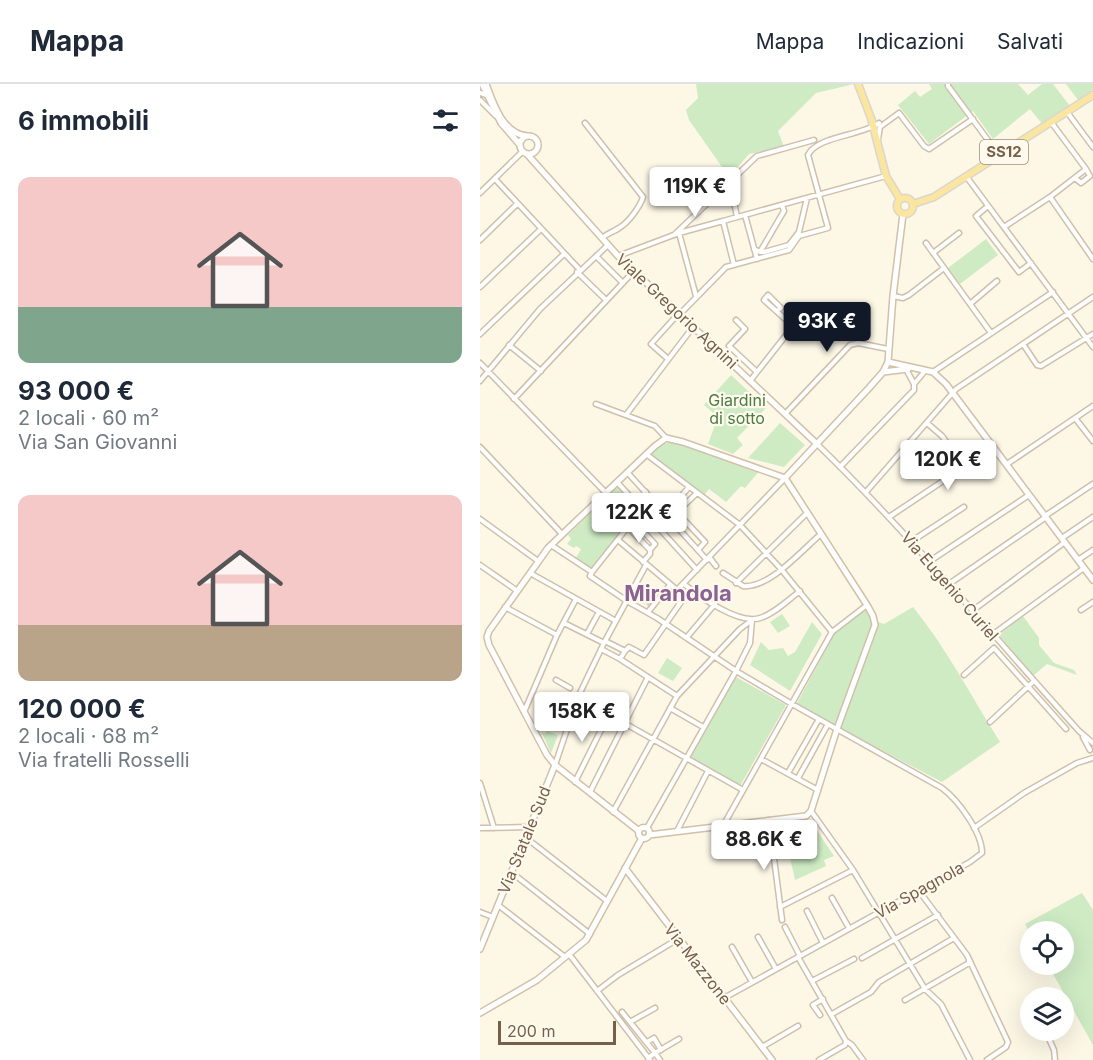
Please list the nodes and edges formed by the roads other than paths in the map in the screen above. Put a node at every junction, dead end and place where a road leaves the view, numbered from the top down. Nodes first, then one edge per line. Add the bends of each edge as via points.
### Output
1 (484, 84) edge
2 (858, 84) edge
3 (948, 84) edge
4 (483, 94) edge
5 (1093, 95) edge
6 (480, 100) edge
7 (1067, 112) junction
8 (497, 114) junction
9 (973, 118) junction
10 (1051, 122) junction
11 (585, 123) dead end
12 (879, 125) junction
13 (528, 136) junction
14 (814, 140) dead end
15 (520, 145) junction
16 (1093, 147) edge
17 (537, 149) junction
18 (525, 153) junction
19 (1000, 155) junction
20 (1086, 169) junction
21 (543, 172) junction
22 (886, 176) junction
23 (966, 176) junction
24 (1075, 178) junction
25 (495, 179) junction
26 (480, 193) edge
27 (819, 195) junction
28 (1050, 196) junction
29 (733, 197) dead end
30 (807, 198) junction
31 (900, 199) junction
32 (517, 204) junction
33 (913, 204) junction
34 (782, 205) junction
35 (988, 206) junction
36 (903, 214) junction
37 (745, 215) junction
38 (737, 218) junction
39 (723, 221) junction
40 (1004, 227) junction
41 (541, 229) junction
42 (958, 233) dead end
43 (676, 234) junction
44 (602, 239) junction
45 (480, 240) edge
46 (926, 243) dead end
47 (608, 245) junction
48 (754, 249) junction
49 (760, 252) junction
50 (933, 253) junction
51 (565, 254) junction
52 (596, 256) junction
53 (618, 256) junction
54 (757, 259) junction
55 (1093, 259) edge
56 (1031, 263) junction
57 (735, 265) junction
58 (944, 268) junction
59 (578, 271) junction
60 (634, 271) junction
61 (997, 281) dead end
62 (622, 283) junction
63 (480, 287) edge
64 (1053, 292) junction
65 (893, 296) junction
66 (696, 297) junction
67 (1093, 297) edge
68 (606, 300) junction
69 (970, 304) junction
70 (809, 306) dead end
71 (777, 311) junction
72 (680, 314) junction
73 (1068, 314) junction
74 (736, 320) dead end
75 (693, 327) junction
76 (794, 327) junction
77 (992, 333) junction
78 (480, 334) edge
79 (1093, 334) edge
80 (1087, 338) junction
81 (1023, 344) junction
82 (509, 345) junction
83 (1093, 346) edge
84 (888, 349) junction
85 (667, 358) junction
86 (888, 362) junction
87 (480, 363) edge
88 (906, 369) junction
89 (914, 369) junction
90 (541, 371) junction
91 (925, 371) junction
92 (488, 372) junction
93 (757, 372) junction
94 (883, 372) junction
95 (933, 372) junction
96 (480, 381) edge
97 (750, 381) junction
98 (914, 384) junction
99 (953, 393) junction
100 (514, 399) junction
101 (596, 404) dead end
102 (1093, 406) edge
103 (785, 414) junction
104 (626, 415) junction
105 (1075, 418) junction
106 (927, 423) junction
107 (666, 438) junction
108 (1093, 441) edge
109 (817, 444) junction
110 (480, 447) edge
111 (994, 447) junction
112 (646, 454) junction
113 (1007, 464) junction
114 (965, 466) junction
115 (840, 467) junction
116 (627, 472) junction
117 (785, 478) junction
118 (617, 482) junction
119 (1093, 484) edge
120 (689, 487) junction
121 (646, 492) junction
122 (866, 492) junction
123 (606, 493) junction
124 (697, 493) junction
125 (1030, 495) junction
126 (635, 502) junction
127 (964, 507) dead end
128 (642, 509) junction
129 (677, 512) junction
130 (808, 513) junction
131 (1045, 516) junction
132 (889, 517) junction
133 (1093, 517) edge
134 (480, 519) edge
135 (633, 520) junction
136 (740, 525) junction
137 (628, 527) junction
138 (562, 534) junction
139 (821, 534) junction
140 (618, 540) junction
141 (1064, 540) junction
142 (912, 541) junction
143 (551, 545) junction
144 (650, 549) junction
145 (698, 550) junction
146 (1093, 550) edge
147 (766, 553) junction
148 (708, 558) junction
149 (1078, 560) junction
150 (538, 561) junction
151 (930, 561) junction
152 (644, 564) junction
153 (480, 565) edge
154 (716, 566) dead end
155 (1084, 568) junction
156 (781, 569) junction
157 (697, 570) junction
158 (592, 572) junction
159 (529, 573) junction
160 (723, 573) dead end
161 (1093, 580) edge
162 (736, 583) junction
163 (684, 584) junction
164 (948, 584) junction
165 (670, 585) junction
166 (634, 587) junction
167 (690, 589) junction
168 (516, 590) junction
169 (800, 591) junction
170 (576, 599) junction
171 (658, 600) junction
172 (627, 602) junction
173 (1093, 602) edge
174 (715, 604) junction
175 (867, 605) junction
176 (504, 607) junction
177 (972, 610) junction
178 (1081, 610) dead end
179 (599, 612) junction
180 (648, 612) junction
181 (752, 620) junction
182 (616, 621) junction
183 (564, 623) junction
184 (667, 624) junction
185 (832, 632) junction
186 (587, 634) junction
187 (557, 635) junction
188 (992, 635) junction
189 (480, 636) edge
190 (487, 637) junction
191 (687, 637) junction
192 (604, 642) junction
193 (999, 643) junction
194 (994, 648) junction
195 (601, 649) junction
196 (625, 651) junction
197 (715, 656) junction
198 (620, 659) junction
199 (736, 671) junction
200 (964, 675) dead end
201 (648, 677) junction
202 (555, 680) dead end
203 (1034, 681) junction
204 (1029, 686) junction
205 (570, 688) dead end
206 (578, 694) junction
207 (677, 696) junction
208 (792, 704) junction
209 (670, 708) junction
210 (524, 712) junction
211 (609, 714) junction
212 (819, 719) junction
213 (990, 722) dead end
214 (625, 724) junction
215 (828, 724) junction
216 (704, 727) junction
217 (837, 729) junction
218 (1066, 729) dead end
219 (652, 740) junction
220 (1091, 748) edge
221 (1093, 758) edge
222 (686, 759) junction
223 (761, 759) junction
224 (1077, 763) junction
225 (555, 765) junction
226 (708, 771) junction
227 (788, 773) junction
228 (798, 778) junction
229 (575, 782) junction
230 (480, 783) edge
231 (743, 790) junction
232 (818, 790) junction
233 (590, 793) junction
234 (613, 812) junction
235 (811, 812) junction
236 (769, 820) junction
237 (723, 826) junction
238 (529, 827) junction
239 (480, 828) edge
240 (494, 828) junction
241 (647, 828) junction
242 (974, 828) junction
243 (639, 831) junction
244 (677, 831) junction
245 (650, 835) junction
246 (525, 837) junction
247 (642, 838) junction
248 (625, 868) junction
249 (853, 870) junction
250 (510, 872) junction
251 (920, 891) junction
252 (832, 898) dead end
253 (607, 901) junction
254 (497, 904) junction
255 (780, 907) junction
256 (807, 911) dead end
257 (480, 912) edge
258 (880, 912) junction
259 (938, 915) junction
260 (493, 917) junction
261 (782, 920) dead end
262 (785, 927) dead end
263 (849, 929) junction
264 (591, 934) junction
265 (758, 937) dead end
266 (954, 938) junction
267 (678, 939) junction
268 (895, 939) junction
269 (823, 943) junction
270 (732, 947) dead end
271 (480, 949) edge
272 (568, 956) junction
273 (799, 956) junction
274 (862, 958) dead end
275 (854, 959) dead end
276 (970, 959) junction
277 (910, 964) junction
278 (776, 969) junction
279 (812, 981) junction
280 (752, 982) junction
281 (926, 989) junction
282 (597, 991) junction
283 (724, 998) junction
284 (823, 999) junction
285 (905, 1000) dead end
286 (656, 1008) dead end
287 (480, 1013) edge
288 (832, 1014) junction
289 (615, 1015) junction
290 (820, 1016) dead end
291 (630, 1022) junction
292 (798, 1026) dead end
293 (679, 1039) dead end
294 (846, 1041) junction
295 (1050, 1041) edge
296 (647, 1042) junction
297 (762, 1047) junction
298 (661, 1050) junction
299 (655, 1053) junction
300 (648, 1058) edge
301 (641, 1060) edge
302 (660, 1060) edge
303 (772, 1060) edge
304 (819, 1060) edge
305 (863, 1060) edge
306 (970, 1060) edge
307 (987, 1060) edge
308 (1056, 1060) edge

1 - 4 main road
1 - 8 main road
2 - 12 main road via 871,118
3 - 9 street
4 - 6 street
4 - 8 main road
5 - 7 main road, SS12
6 - 8 street
7 - 10 main road, SS12
7 - 16 street
8 - 13 main road via 511,130
8 - 15 main road
9 - 12 street via 929,149 900,114
9 - 19 street
10 - 19 main road, SS12
10 - 20 street
11 - 44 street via 643,197 622,226
12 - 22 main road via 877,141
12 - 27 street via 811,149 808,155
13 - 15 main road
13 - 17 main road via 536,140
14 - 43 street via 757,156
15 - 18 main road
17 - 18 main road via 532,154
17 - 21 main road, Viale Gregorio Agnini
18 - 21 main road, Viale Gregorio Agnini
18 - 25 street
19 - 23 main road, SS12
20 - 24 street
20 - 24 street via 1090,176 1081,183
21 - 44 main road, Viale Gregorio Agnini
22 - 27 street
22 - 31 main road
23 - 33 main road, SS12 via 934,197
23 - 35 street
24 - 28 street
25 - 26 street
25 - 32 street
27 - 30 street
27 - 54 street via 828,228 799,236 789,250
28 - 40 street
28 - 55 street
29 - 38 street
30 - 34 street
30 - 49 street via 799,232 789,245
31 - 33 main road via 908,198
31 - 36 main road via 897,209
32 - 41 street
32 - 45 street
33 - 36 main road, SS12 via 910,213
34 - 37 street
34 - 49 street via 783,211
35 - 40 street
35 - 56 street via 976,216 1019,272
36 - 65 main road
37 - 38 street
37 - 48 street
38 - 39 street
39 - 43 street
39 - 57 street
40 - 56 street
41 - 51 street
41 - 63 street
42 - 50 street
43 - 53 street
43 - 66 street
44 - 47 main road, Viale Gregorio Agnini
46 - 50 street
47 - 52 street
47 - 53 main road, Viale Gregorio Agnini
48 - 49 street
48 - 54 street
50 - 58 street
51 - 59 street
51 - 78 street
52 - 59 street
52 - 62 street
53 - 60 main road, Viale Gregorio Agnini
54 - 57 street
56 - 64 street
57 - 66 street via 726,267
58 - 65 street via 909,295
58 - 69 street
59 - 68 street
59 - 82 street
60 - 62 street
60 - 72 main road, Viale Gregorio Agnini
61 - 69 street
62 - 68 street
64 - 73 street
64 - 77 street
65 - 84 main road
66 - 72 street
67 - 73 street
68 - 90 street
69 - 77 street
70 - 76 street
71 - 71 street via 764,300 768,295 781,308
71 - 76 street
72 - 75 main road, Viale Gregorio Agnini
72 - 85 street via 651,344
73 - 80 street
73 - 81 street
74 - 93 street via 745,329 729,346
75 - 85 street
75 - 97 main road, Viale Gregorio Agnini
76 - 93 street
77 - 95 street
79 - 80 street
80 - 81 street via 1041,366
80 - 83 street
81 - 99 street
82 - 90 street
82 - 92 street
84 - 86 main road
84 - 103 street via 850,345
85 - 104 street
86 - 89 main road
86 - 94 main road
87 - 92 street
88 - 89 main road
88 - 94 main road
88 - 98 street
89 - 91 main road
90 - 100 street
91 - 95 main road
91 - 98 street
92 - 96 street
92 - 100 street
93 - 97 street
94 - 109 main road
95 - 99 main road
97 - 103 main road, Viale Gregorio Agnini
98 - 115 street via 914,390
99 - 106 street
99 - 111 main road
100 - 123 street
101 - 104 street
102 - 105 street
103 - 109 main road, Viale Gregorio Agnini
104 - 107 street via 655,426
105 - 108 street
105 - 113 street
106 - 114 street
106 - 122 street
107 - 112 main road
107 - 117 main road
109 - 115 street, Via Eugenio Curiel
109 - 117 main road
110 - 138 street
111 - 113 main road
111 - 114 street
112 - 116 main road
112 - 120 street
113 - 125 main road
114 - 132 street
115 - 122 street, Via Eugenio Curiel
116 - 118 main road
116 - 121 street
117 - 130 main road
117 - 136 street
118 - 123 main road
118 - 126 street
119 - 131 street
120 - 124 street
120 - 129 street via 672,507
121 - 126 street
121 - 145 street
122 - 132 street, Via Eugenio Curiel
123 - 138 main road
124 - 129 street
124 - 136 street
125 - 131 main road
125 - 151 street
126 - 128 street
127 - 142 street
128 - 135 street
128 - 157 street
129 - 145 street via 705,542
130 - 139 main road
130 - 147 street
131 - 141 main road
131 - 164 street
132 - 142 street, Via Eugenio Curiel
133 - 141 street
134 - 150 street
135 - 137 street
135 - 144 street via 655,544
136 - 147 street
136 - 148 street
137 - 140 street
137 - 144 street
138 - 143 main road
139 - 156 street
139 - 175 main road
140 - 152 street
140 - 158 street
141 - 149 main road
141 - 177 street
142 - 151 street, Via Eugenio Curiel
143 - 150 main road
143 - 158 street
144 - 152 street
145 - 148 street
146 - 149 street
147 - 156 street
147 - 162 street
148 - 154 street
148 - 157 street
149 - 155 main road
150 - 159 main road
151 - 164 street, Via Eugenio Curiel
152 - 165 street
152 - 166 street
153 - 168 street
155 - 161 main road
155 - 188 street
156 - 162 street via 761,584 748,587
156 - 169 street
157 - 163 street
158 - 172 street via 590,576
159 - 168 main road
159 - 170 street
160 - 162 street
163 - 165 street via 677,590
163 - 167 street
164 - 177 street, Via Eugenio Curiel
165 - 171 street
166 - 171 street
166 - 172 street
167 - 174 street
167 - 184 street
168 - 176 main road
169 - 181 street via 762,618
169 - 185 street
170 - 179 street
170 - 183 street
171 - 180 street
172 - 180 street
172 - 182 street
173 - 178 street
174 - 181 street via 744,620
174 - 191 street
175 - 185 street
175 - 217 main road via 875,625
176 - 187 street
176 - 190 main road
177 - 188 street, Via Eugenio Curiel
179 - 182 street
179 - 186 street
180 - 184 street
181 - 197 street
181 - 199 street via 750,643
182 - 192 street
183 - 186 street
183 - 187 street
184 - 191 street
184 - 196 street via 644,655 629,647
185 - 208 street
186 - 192 street
187 - 210 street
188 - 193 street, Via Eugenio Curiel
189 - 190 main road
190 - 210 main road
191 - 197 street
192 - 195 street
192 - 196 street
193 - 194 street
193 - 203 street, Via Eugenio Curiel
194 - 200 street
194 - 204 street
195 - 198 street
195 - 206 street
196 - 198 street
197 - 199 street
197 - 207 street
198 - 201 street
199 - 208 street
199 - 216 street
201 - 207 street
201 - 214 street
202 - 205 street
203 - 204 street
203 - 220 street, Via Eugenio Curiel
204 - 213 street
204 - 218 street
206 - 211 street
206 - 225 street
207 - 209 street
208 - 212 street
208 - 223 street
209 - 216 street
209 - 219 street
210 - 225 main road
211 - 214 street
211 - 229 street
212 - 215 street
212 - 227 street
214 - 219 street
214 - 233 street
215 - 217 street
215 - 228 street
216 - 222 street
217 - 232 main road
217 - 242 street via 942,788
219 - 222 street
219 - 234 street
220 - 221 street, Via Eugenio Curiel
220 - 224 street
221 - 224 street
222 - 226 street
222 - 241 street
223 - 227 street
223 - 231 street
224 - 242 street
225 - 229 main road
225 - 238 main road, Via Statale Sud
226 - 231 street
226 - 244 street
227 - 228 street
228 - 232 street
229 - 233 main road
230 - 240 street
231 - 237 street
232 - 235 main road
233 - 234 main road
234 - 243 main road
235 - 236 main road
235 - 249 street
236 - 237 main road
236 - 255 street
237 - 244 main road
238 - 240 street
238 - 246 main road, Via Statale Sud
239 - 240 street
241 - 243 main road
241 - 245 main road
242 - 251 street, Via Spagnola via 982,852
243 - 247 main road
244 - 245 main road
245 - 247 main road
246 - 250 main road, Via Statale Sud
246 - 253 street
247 - 248 main road
248 - 253 main road
248 - 267 main road, Via Mazzone
249 - 255 street
249 - 258 street
250 - 254 main road, Via Statale Sud
250 - 264 street
251 - 258 street, Via Spagnola
251 - 259 street
252 - 263 street
253 - 264 main road
254 - 260 main road, Via Statale Sud
254 - 272 street
255 - 261 street
256 - 269 street
257 - 260 street
258 - 263 street, Via Spagnola
258 - 268 street
259 - 266 street
259 - 268 street
260 - 271 main road, Via Statale Sud
262 - 273 street
263 - 269 street, Via Spagnola
264 - 272 main road
265 - 278 street
266 - 276 street
266 - 277 street
267 - 282 street
267 - 283 main road, Via Mazzone
268 - 274 street
268 - 277 street
269 - 273 street, Via Spagnola
270 - 280 street
272 - 282 street
272 - 287 main road
273 - 278 street, Via Spagnola
273 - 279 street
275 - 279 street
276 - 281 street
276 - 307 street via 1008,1042
277 - 281 street
277 - 288 street
278 - 280 street, Via Spagnola
279 - 284 street
280 - 283 street, Via Spagnola
281 - 285 street
281 - 306 street via 940,1004
282 - 289 street
283 - 297 main road, Via Mazzone
284 - 288 street
284 - 290 street via 813,1005
286 - 291 street
288 - 294 street
289 - 291 street via 620,1010
289 - 300 street
291 - 296 street
292 - 297 street
293 - 298 street
294 - 304 street
294 - 305 street
295 - 308 street
296 - 298 street via 654,1038
296 - 299 street
297 - 303 main road, Via Mazzone
298 - 299 street
299 - 300 street
299 - 302 street
300 - 301 street

